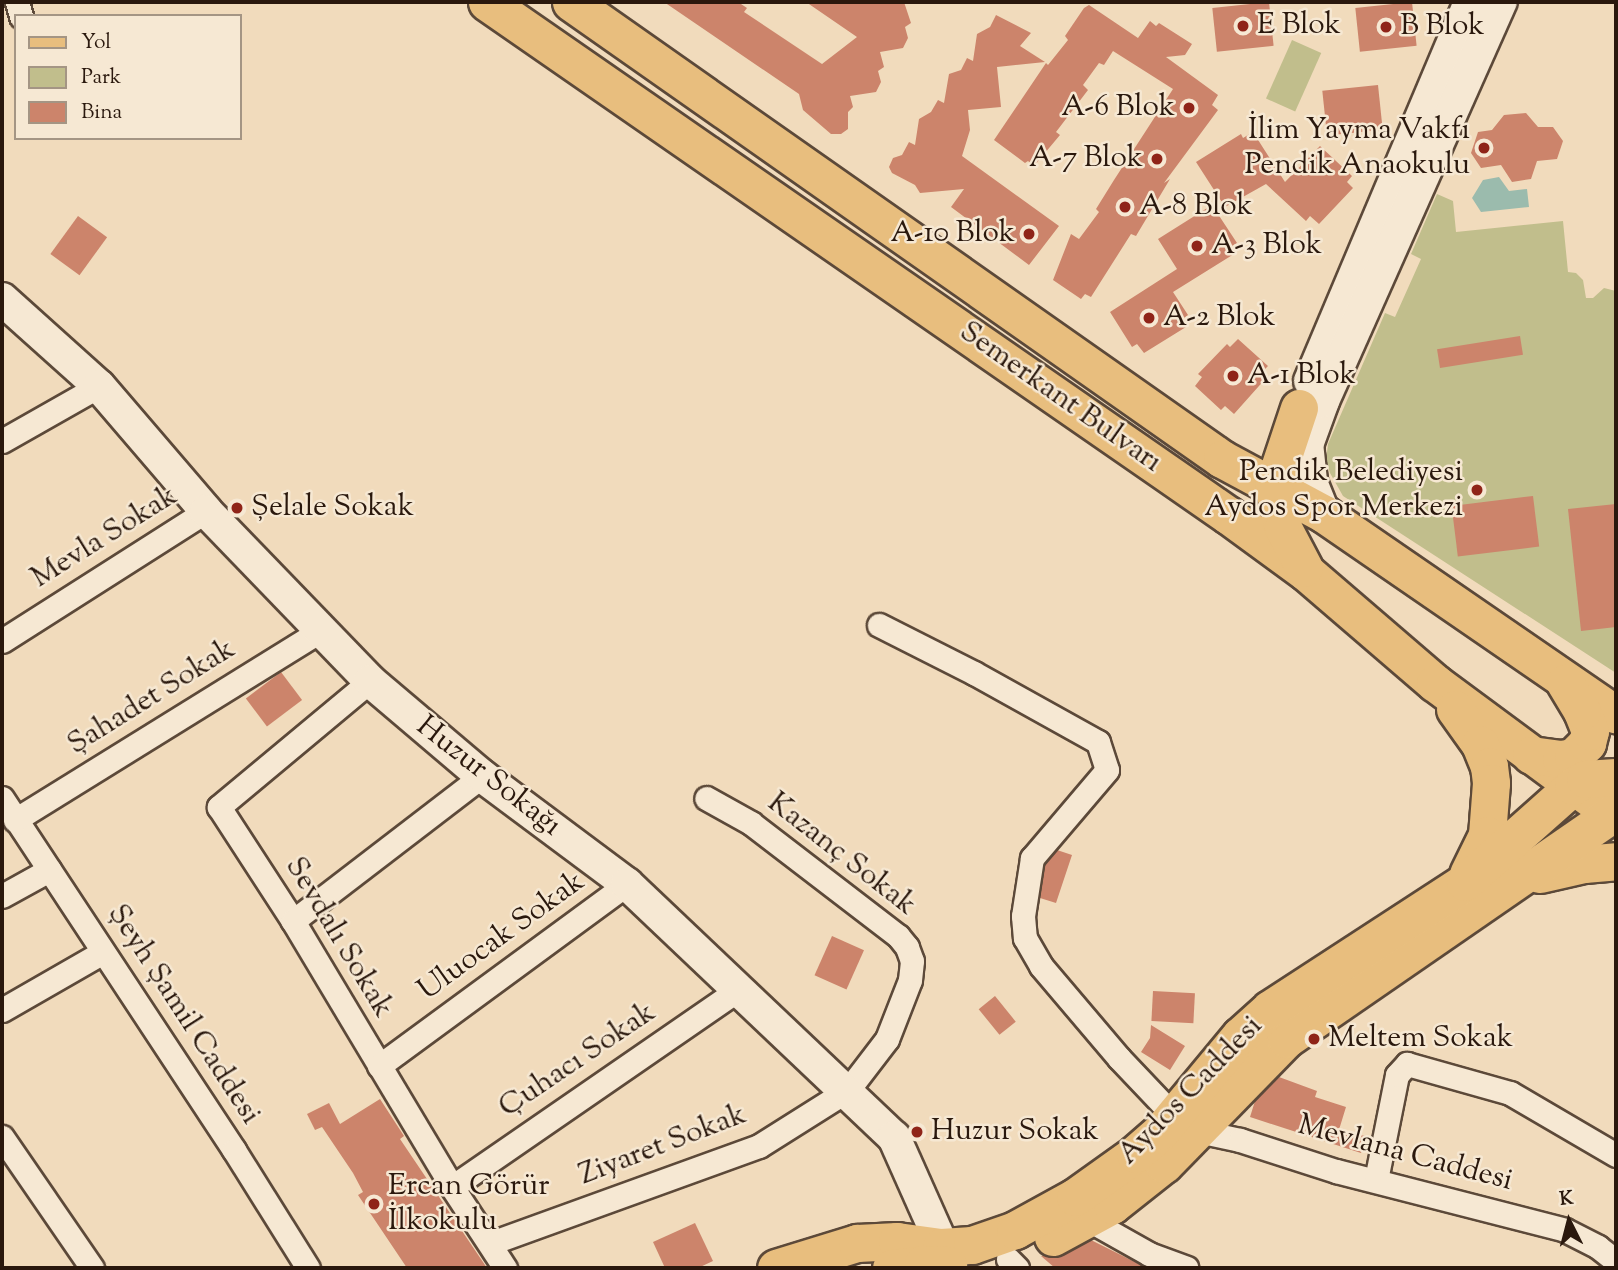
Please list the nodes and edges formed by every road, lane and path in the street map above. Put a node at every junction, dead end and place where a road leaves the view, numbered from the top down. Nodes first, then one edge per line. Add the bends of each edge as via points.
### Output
1 (487, 2) edge
2 (571, 2) edge
3 (1470, 2) edge
4 (1502, 2) edge
5 (3, 302) edge
6 (99, 386) junction
7 (1299, 408) junction
8 (2, 441) edge
9 (1222, 458) junction
10 (1273, 486) junction
11 (206, 511) junction
12 (1324, 514) junction
13 (1307, 572) junction
14 (879, 625) dead end
15 (322, 630) junction
16 (2, 641) edge
17 (1561, 677) junction
18 (370, 681) junction
19 (1436, 683) junction
20 (1613, 714) edge
21 (1531, 755) junction
22 (482, 776) junction
23 (1616, 777) edge
24 (1573, 786) junction
25 (2, 798) edge
26 (706, 798) dead end
27 (1615, 815) edge
28 (15, 820) junction
29 (1616, 861) edge
30 (49, 870) junction
31 (1465, 882) junction
32 (1512, 883) junction
33 (627, 884) junction
34 (2, 896) edge
35 (293, 921) junction
36 (103, 952) junction
37 (741, 988) junction
38 (2, 1010) edge
39 (379, 1066) junction
40 (848, 1090) junction
41 (1186, 1123) junction
42 (2, 1137) edge
43 (1616, 1155) edge
44 (1376, 1180) junction
45 (452, 1187) junction
46 (1087, 1219) junction
47 (491, 1243) junction
48 (1616, 1261) edge
49 (931, 1263) edge
50 (1013, 1264) edge
51 (302, 1266) edge
52 (92, 1268) edge
53 (505, 1268) edge
54 (776, 1268) edge
55 (1187, 1268) edge

1 - 13 main road, Semerkant Bulvarı
2 - 9 main road, Semerkant Bulvarı
3 - 7 street
4 - 12 street via 1307,445 1311,481
5 - 6 street, Huzur Sokağı
6 - 8 street
6 - 11 street, Huzur Sokağı
7 - 9 main road via 1277,439 1256,450
7 - 10 main road
9 - 10 main road, Semerkant Bulvarı
10 - 12 main road, Semerkant Bulvarı
10 - 13 main road via 1283,528
11 - 15 street, Huzur Sokağı
11 - 16 street, Mevla Sokak
12 - 17 main road, Semerkant Bulvarı
13 - 19 main road, Semerkant Bulvarı
14 - 41 street via 1098,742 1107,770 1032,858 1023,916 1025,938 1041,966 1119,1058
15 - 18 street, Huzur Sokağı
15 - 28 street, Şahadet Sokak
17 - 20 main road, Semerkant Bulvarı
17 - 21 main road via 1582,711 1590,732 1587,743 1573,757
18 - 22 street, Huzur Sokağı
18 - 35 street, Sevdalı Sokak via 219,807
19 - 21 main road, Semerkant Bulvarı
19 - 31 main road via 1480,744 1489,766 1491,808 1486,835
21 - 24 main road, Semerkant Bulvarı
22 - 33 street, Huzur Sokağı
22 - 35 street
23 - 24 main road via 1585,779
24 - 27 main road, Semerkant Bulvarı
24 - 31 main road, Aydos Caddesi
25 - 28 street, Şeyh Şamil Caddesi
26 - 40 street, Kazanç Sokak via 751,823 907,947 912,961 910,980 887,1039
27 - 32 main road, Aydos Caddesi
28 - 30 street, Şeyh Şamil Caddesi
29 - 32 main road via 1560,868
30 - 34 street
30 - 36 street, Şeyh Şamil Caddesi
31 - 41 main road, Aydos Caddesi via 1262,1015 1233,1044
32 - 41 main road, Aydos Caddesi via 1286,1039
33 - 37 street, Huzur Sokağı
33 - 39 street, Uluocak Sokak
35 - 39 street, Sevdalı Sokak
36 - 38 street
36 - 51 street, Şeyh Şamil Caddesi
37 - 40 street, Huzur Sokağı
37 - 45 street, Çuhacı Sokak
39 - 45 street, Sevdalı Sokak
40 - 47 street, Ziyaret Sokak via 759,1146
40 - 49 street, Huzur Sokağı via 894,1137
41 - 44 street, Mevlana Caddesi
41 - 46 main road, Aydos Caddesi via 1147,1177
41 - 49 main road, Aydos Caddesi via 1029,1224
42 - 52 street
43 - 44 street via 1510,1093 1407,1064 1397,1075
44 - 48 street, Mevlana Caddesi via 1565,1230
45 - 47 street, Sevdalı Sokak
46 - 50 main road, Aydos Caddesi
46 - 55 street via 1149,1254
47 - 53 street, Sevdalı Sokak
49 - 50 main road, Aydos Caddesi
49 - 54 main road, Aydos Caddesi via 897,1241 857,1244

